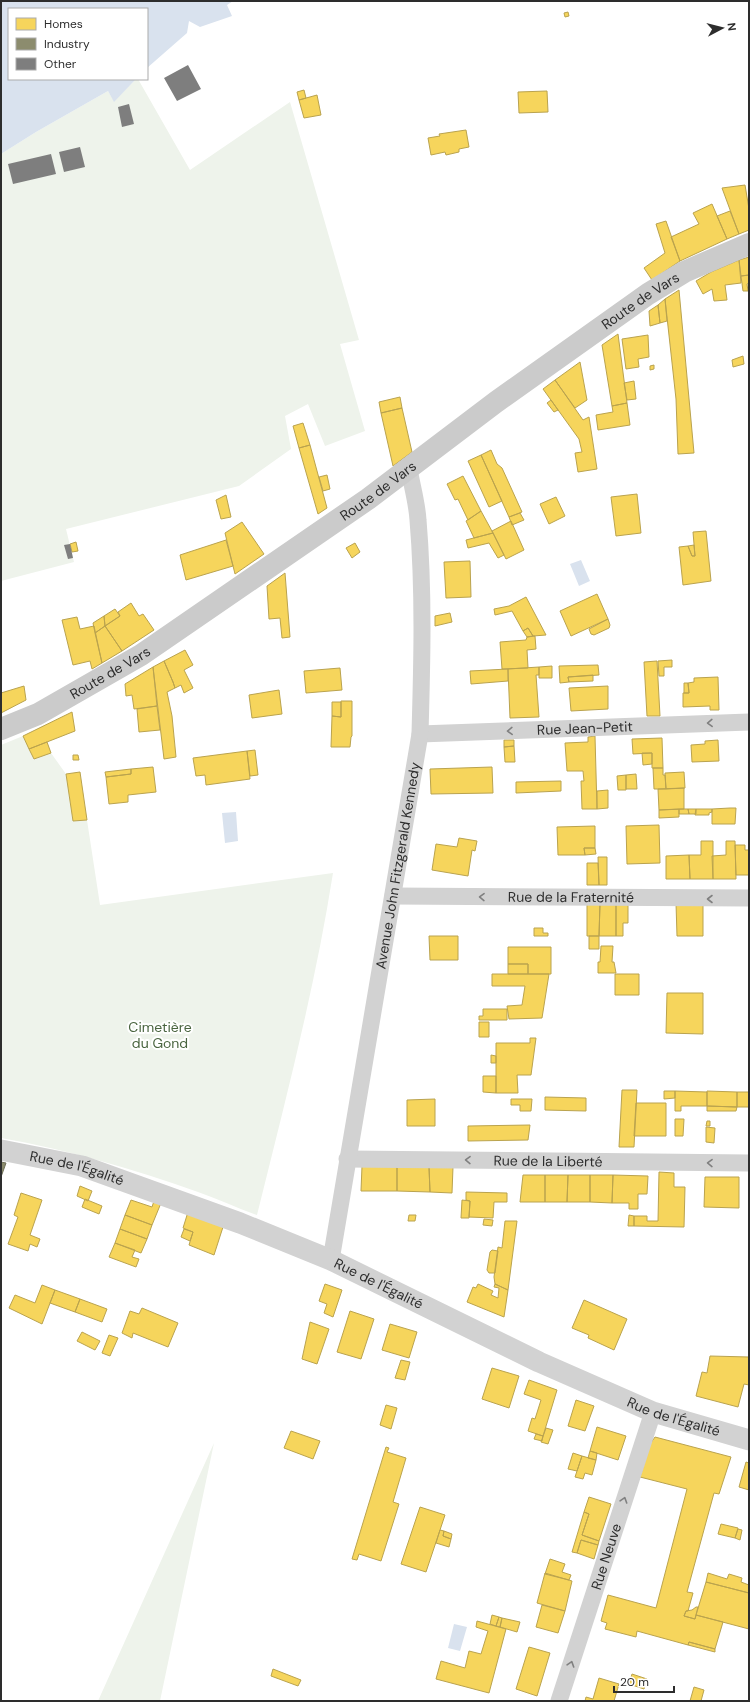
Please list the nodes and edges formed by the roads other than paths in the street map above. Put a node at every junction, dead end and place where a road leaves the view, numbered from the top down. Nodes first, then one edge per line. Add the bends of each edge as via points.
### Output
1 (749, 244) edge
2 (409, 469) junction
3 (749, 722) edge
4 (1, 729) edge
5 (420, 734) junction
6 (393, 896) junction
7 (749, 898) edge
8 (1, 1150) edge
9 (347, 1159) junction
10 (749, 1164) edge
11 (331, 1260) junction
12 (653, 1412) junction
13 (749, 1440) edge
14 (559, 1701) edge

1 - 2 main road, Route de Vars via 684,272 648,294 496,402
2 - 4 main road, Route de Vars via 368,500 141,654 38,714
2 - 5 street, Avenue John Fitzgerald Kennedy via 418,519 420,550
3 -> 5 street, Rue Jean-Petit
5 - 6 street, Avenue John Fitzgerald Kennedy
7 -> 6 street, Rue de la Fraternité
6 - 9 street, Avenue John Fitzgerald Kennedy
8 - 11 street, Rue de l'Égalité via 82,1166 240,1223
10 -> 9 street, Rue de la Liberté
9 - 11 street, Avenue John Fitzgerald Kennedy
11 - 12 street, Rue de l'Égalité via 539,1362
12 - 13 street, Rue de l'Égalité
14 -> 12 street, Rue Neuve

